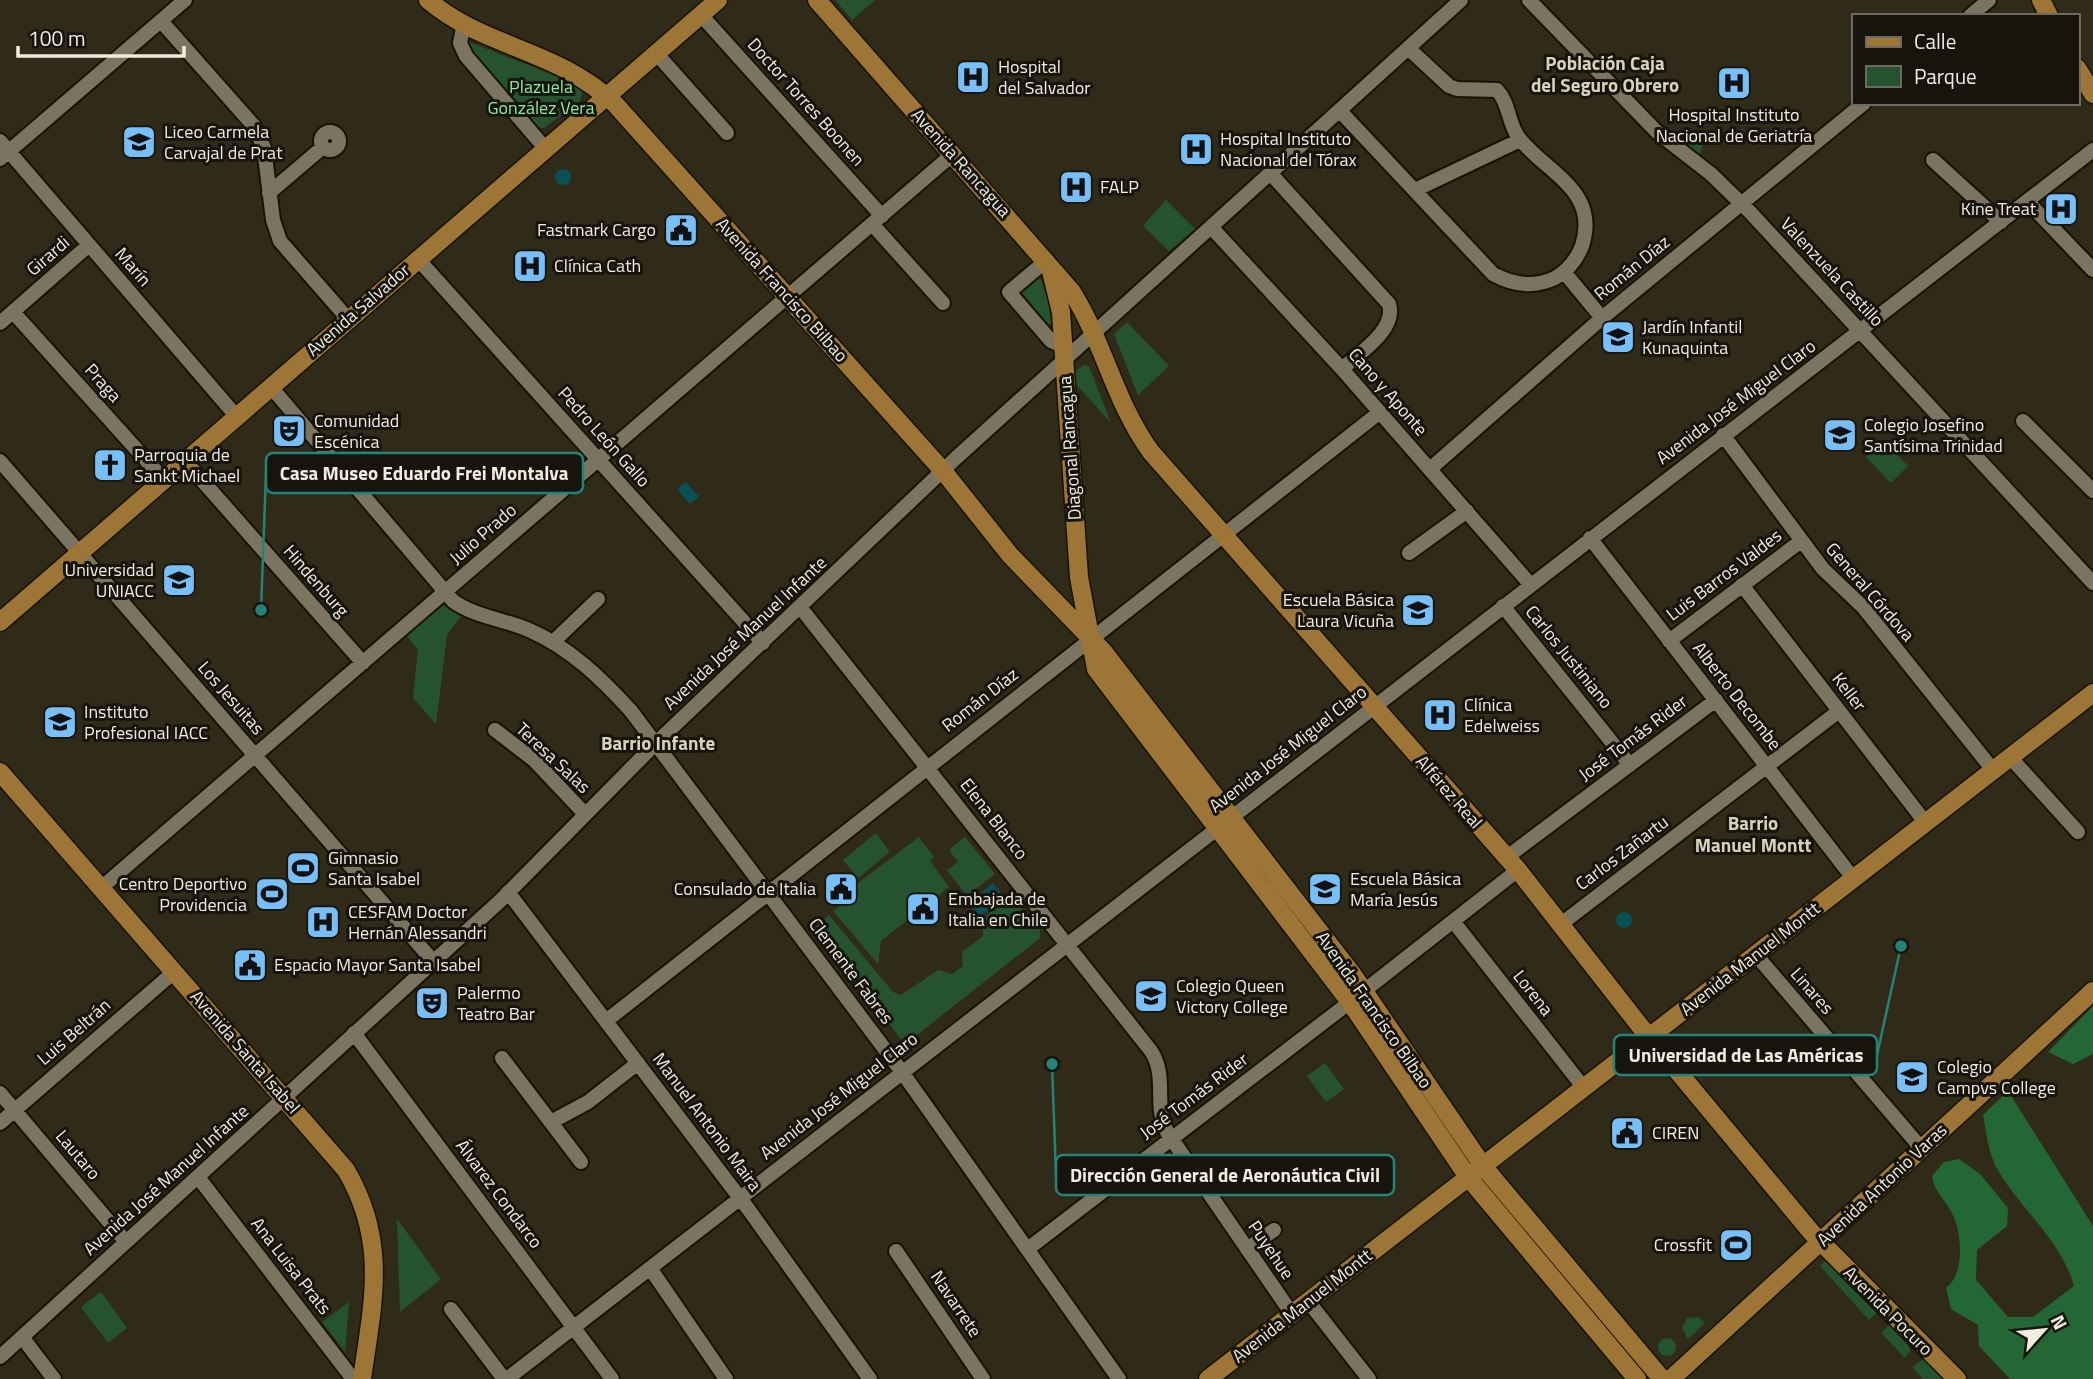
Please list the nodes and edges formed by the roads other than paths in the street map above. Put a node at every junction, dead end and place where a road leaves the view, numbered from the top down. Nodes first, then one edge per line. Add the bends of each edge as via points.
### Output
1 (185, 0) edge
2 (429, 0) edge
3 (817, 0) edge
4 (1461, 0) edge
5 (1530, 0) edge
6 (1989, 0) edge
7 (708, 5) edge
8 (1972, 14) edge
9 (161, 21) junction
10 (464, 23) junction
11 (1408, 48) junction
12 (656, 54) junction
13 (2079, 71) edge
14 (2093, 94) edge
15 (606, 96) junction
16 (1862, 105) edge
17 (1340, 111) junction
18 (727, 133) dead end
19 (1520, 140) junction
20 (323, 147) dead end
21 (545, 148) junction
22 (3, 150) edge
23 (2093, 150) edge
24 (953, 154) junction
25 (1933, 160) dead end
26 (1270, 174) junction
27 (1415, 190) junction
28 (269, 192) junction
29 (2027, 201) junction
30 (1741, 205) junction
31 (877, 220) junction
32 (2001, 222) junction
33 (1212, 228) junction
34 (89, 245) junction
35 (417, 258) junction
36 (1047, 260) junction
37 (2093, 270) edge
38 (1564, 272) junction
39 (788, 297) junction
40 (943, 303) dead end
41 (13, 312) junction
42 (1602, 318) junction
43 (348, 319) junction
44 (0, 323) edge
45 (1861, 331) junction
46 (1094, 333) junction
47 (1064, 353) junction
48 (1342, 369) junction
49 (271, 387) junction
50 (1380, 412) junction
51 (237, 417) junction
52 (2023, 421) dead end
53 (1723, 435) junction
54 (599, 459) junction
55 (0, 461) edge
56 (186, 461) junction
57 (1430, 469) junction
58 (944, 472) junction
59 (164, 480) junction
60 (2093, 491) edge
61 (1467, 511) junction
62 (1224, 536) junction
63 (1590, 538) junction
64 (1801, 541) junction
65 (80, 553) junction
66 (1409, 553) dead end
67 (2093, 583) edge
68 (1530, 584) junction
69 (1742, 585) junction
70 (445, 592) junction
71 (598, 599) dead end
72 (1503, 606) junction
73 (800, 607) junction
74 (0, 622) edge
75 (1091, 638) junction
76 (1669, 640) junction
77 (553, 642) junction
78 (763, 643) junction
79 (363, 663) junction
80 (2093, 694) edge
81 (1716, 701) junction
82 (1374, 706) junction
83 (1839, 711) junction
84 (495, 730) dead end
85 (657, 742) junction
86 (255, 755) junction
87 (2010, 757) junction
88 (1630, 765) junction
89 (927, 766) junction
90 (1767, 767) junction
91 (1993, 770) junction
92 (0, 772) edge
93 (585, 814) junction
94 (1231, 816) junction
95 (1925, 822) junction
96 (1216, 828) junction
97 (2078, 832) dead end
98 (1512, 864) junction
99 (1853, 878) junction
100 (101, 888) junction
101 (508, 892) junction
102 (768, 892) junction
103 (1453, 921) junction
104 (1561, 924) junction
105 (1067, 944) junction
106 (1756, 954) junction
107 (433, 961) junction
108 (174, 972) junction
109 (2093, 991) edge
110 (1357, 997) junction
111 (606, 1021) junction
112 (354, 1033) junction
113 (1649, 1037) junction
114 (502, 1058) dead end
115 (638, 1063) junction
116 (902, 1072) junction
117 (1584, 1088) junction
118 (0, 1093) edge
119 (285, 1098) junction
120 (14, 1110) junction
121 (551, 1122) junction
122 (0, 1123) edge
123 (1171, 1138) junction
124 (1922, 1149) junction
125 (581, 1162) dead end
126 (1483, 1166) junction
127 (198, 1177) junction
128 (1468, 1177) junction
129 (740, 1198) junction
130 (1274, 1230) dead end
131 (126, 1242) junction
132 (1820, 1242) junction
133 (1029, 1248) junction
134 (1247, 1249) junction
135 (896, 1251) dead end
136 (650, 1268) junction
137 (1308, 1301) junction
138 (451, 1309) dead end
139 (1292, 1314) junction
140 (574, 1326) junction
141 (22, 1337) junction
142 (0, 1357) edge
143 (54, 1379) edge
144 (353, 1379) edge
145 (362, 1379) edge
146 (507, 1379) edge
147 (612, 1379) edge
148 (726, 1379) edge
149 (870, 1379) edge
150 (983, 1379) edge
151 (1119, 1379) edge
152 (1208, 1379) edge
153 (1369, 1379) edge
154 (1637, 1379) edge
155 (1662, 1379) edge
156 (1671, 1379) edge
157 (1957, 1379) edge

1 - 9 street
2 - 10 main road, Avenida Francisco Bilbao
3 - 24 main road, Avenida Rancagua
4 - 11 street, Avenida José Manuel Infante
5 - 30 street, Valenzuela Castillo via 1657,132 1711,174
6 - 8 street
7 - 12 main road, Avenida Salvador
7 - 31 street, Doctor Torres Boonen
9 - 22 street
9 - 28 street via 254,126 264,148
10 - 15 main road, Avenida Francisco Bilbao via 569,69
10 - 21 street via 460,43 466,56
11 - 17 street, Avenida José Manuel Infante
11 - 19 street via 1449,86 1497,90
12 - 15 main road, Avenida Salvador
12 - 18 street
13 - 14 main road
15 - 21 main road, Avenida Salvador
15 - 39 main road, Avenida Francisco Bilbao
16 - 30 street, Román Díaz
17 - 26 street, Avenida José Manuel Infante
17 - 27 street
19 - 27 street
19 - 38 street via 1569,185 1583,210 1583,242
20 - 28 street
21 - 35 main road, Avenida Salvador
22 - 34 street, Marín
23 - 29 street, Avenida José Miguel Claro
24 - 31 street, Julio Prado
24 - 36 main road, Avenida Rancagua
25 - 32 street
26 - 33 street, Avenida José Manuel Infante
26 - 48 street via 1389,304 1391,319 1386,328
27 - 38 street via 1485,267 1502,279 1535,284
28 - 43 street via 280,241
29 - 32 street, Avenida José Miguel Claro
29 - 37 street
30 - 42 street, Román Díaz
30 - 45 street, Valenzuela Castillo
31 - 39 street, Julio Prado
31 - 40 street, Doctor Torres Boonen
32 - 45 street, Avenida José Miguel Claro
33 - 46 street, Avenida José Manuel Infante
33 - 48 street, Cano y Aponte
34 - 41 street, Girardi
34 - 51 street, Marín
35 - 43 main road, Avenida Salvador
35 - 54 street, Pedro León Gallo
36 - 46 main road, Avenida Rancagua via 1072,292
36 - 47 main road, Diagonal Rancagua via 1059,296
36 - 47 street via 1009,292
38 - 42 street
39 - 54 street, Julio Prado
39 - 58 main road, Avenida Francisco Bilbao
41 - 44 street, Girardi
41 - 59 street, Praga
42 - 57 street, Román Díaz
43 - 49 main road, Avenida Salvador
45 - 53 street, Avenida José Miguel Claro
45 - 67 street, Valenzuela Castillo
46 - 47 street, Avenida José Manuel Infante
46 - 62 main road, Alférez Real via 1132,425
47 - 58 street, Avenida José Manuel Infante
47 - 75 main road, Diagonal Rancagua via 1079,577
48 - 50 street, Cano y Aponte
49 - 51 main road, Avenida Salvador
49 - 70 street, Clemente Fabres
50 - 57 street, Cano y Aponte
50 - 62 street, Román Díaz
51 - 56 main road, Avenida Salvador
52 - 60 street
53 - 63 street, Avenida José Miguel Claro
53 - 64 street, General Córdova
54 - 70 street, Julio Prado
54 - 78 street, Pedro León Gallo
55 - 65 street, Los Jesuitas
56 - 59 main road, Avenida Salvador
56 - 79 street, Hindenburg
57 - 61 street, Cano y Aponte
58 - 73 street, Avenida José Manuel Infante
58 - 75 main road, Avenida Francisco Bilbao via 1010,555
59 - 65 main road, Avenida Salvador
61 - 66 street
61 - 68 street, Cano y Aponte
62 - 75 street, Román Díaz
62 - 82 main road, Alférez Real
63 - 68 street, Avenida José Miguel Claro
63 - 76 street, Alberto Decombe
64 - 69 street, Luis Barros Valdes
64 - 91 street, General Córdova via 1828,576 1863,607
65 - 74 main road, Avenida Salvador
65 - 86 street, Los Jesuitas
68 - 72 street, Avenida José Miguel Claro
69 - 76 street, Luis Barros Valdes
69 - 83 street, Keller
70 - 77 street, Clemente Fabres via 464,608
70 - 79 street, Julio Prado
71 - 77 street
72 - 82 street, Avenida José Miguel Claro
72 - 88 street, Carlos Justiniano
73 - 78 street, Avenida José Manuel Infante
73 - 89 street, Elena Blanco
75 - 89 street, Román Díaz
75 - 94 main road, Avenida Francisco Bilbao
75 - 96 main road, Avenida Francisco Bilbao via 1100,676
76 - 81 street, Alberto Decombe
77 - 85 street, Clemente Fabres via 607,685
78 - 85 street, Avenida José Manuel Infante
79 - 86 street, Julio Prado
80 - 87 main road, Avenida Manuel Montt
81 - 88 street, José Tomás Rider
81 - 90 street, Alberto Decombe
82 - 94 street, Avenida José Miguel Claro
82 - 98 main road, Alférez Real
83 - 90 street, Carlos Zañartu
83 - 95 street, Keller
84 - 93 street, Teresa Salas via 534,760
85 - 93 street, Avenida José Manuel Infante
85 - 102 street, Clemente Fabres
86 - 100 street, Julio Prado
86 - 107 street, Los Jesuitas
87 - 91 main road, Avenida Manuel Montt
87 - 97 street
88 - 98 street, José Tomás Rider
89 - 102 street, Román Díaz
89 - 105 street, Elena Blanco
90 - 99 street, Alberto Decombe
90 - 104 street, Carlos Zañartu
91 - 95 main road, Avenida Manuel Montt
92 - 100 main road, Avenida Santa Isabel
93 - 101 street, Avenida José Manuel Infante
94 - 96 street, Avenida José Miguel Claro
94 - 110 main road, Avenida Francisco Bilbao
95 - 99 main road, Avenida Manuel Montt
96 - 105 street, Avenida José Miguel Claro
96 - 110 main road, Avenida Francisco Bilbao
98 - 103 street, José Tomás Rider
98 - 104 main road, Alférez Real
99 - 106 main road, Avenida Manuel Montt
100 - 108 main road, Avenida Santa Isabel
101 - 107 street, Avenida José Manuel Infante
101 - 111 street, Manuel Antonio Maira
102 - 111 street, Román Díaz
102 - 116 street, Clemente Fabres
103 - 110 street, José Tomás Rider
103 - 117 street, Lorena
104 - 113 main road, Alférez Real
105 - 116 street, Avenida José Miguel Claro
105 - 123 street, Elena Blanco via 1155,1058 1160,1073 1159,1111
106 - 113 main road, Avenida Manuel Montt
106 - 124 street, Linares
107 - 112 street, Avenida José Manuel Infante
108 - 119 main road, Avenida Santa Isabel
108 - 120 street, Luis Beltrán
109 - 124 main road, Avenida Antonio Varas
110 - 123 street, José Tomás Rider
110 - 126 main road, Avenida Francisco Bilbao
110 - 128 main road, Avenida Francisco Bilbao
111 - 115 street, Manuel Antonio Maira
112 - 119 street, Avenida José Manuel Infante
112 - 140 street, Álvarez Condarco
113 - 117 main road, Avenida Manuel Montt
113 - 132 main road, Alférez Real
114 - 121 street
115 - 121 street via 588,1102
115 - 129 street, Manuel Antonio Maira
116 - 129 street, Avenida José Miguel Claro
116 - 133 street, Clemente Fabres
117 - 126 main road, Avenida Manuel Montt
118 - 120 street, Lautaro
119 - 127 street, Avenida José Manuel Infante
119 - 145 main road, Avenida Santa Isabel via 346,1170 367,1215 375,1282
120 - 122 street, Luis Beltrán
120 - 131 street, Lautaro
121 - 125 street
123 - 133 street, José Tomás Rider
123 - 134 street, Puyehue
124 - 132 main road, Avenida Antonio Varas
126 - 128 main road, Avenida Manuel Montt
126 - 155 main road, Avenida Francisco Bilbao
127 - 131 street, Avenida José Manuel Infante
127 - 144 street, Ana Luisa Prats
128 - 137 main road, Avenida Manuel Montt
128 - 154 main road, Avenida Francisco Bilbao
129 - 136 street, Avenida José Miguel Claro
129 - 149 street, Manuel Antonio Maira
130 - 134 street
131 - 141 street, Avenida José Manuel Infante
132 - 156 main road, Avenida Antonio Varas
132 - 157 main road, Avenida Pocuro
133 - 151 street, Clemente Fabres
134 - 139 street, Puyehue
135 - 150 street, Navarrete
136 - 140 street, Avenida José Miguel Claro
136 - 148 street
137 - 139 main road, Avenida Manuel Montt
137 - 153 street
138 - 146 street
139 - 152 main road, Avenida Manuel Montt
140 - 146 street, Avenida José Miguel Claro
140 - 147 street, Álvarez Condarco
141 - 142 street, Avenida José Manuel Infante
141 - 143 street

